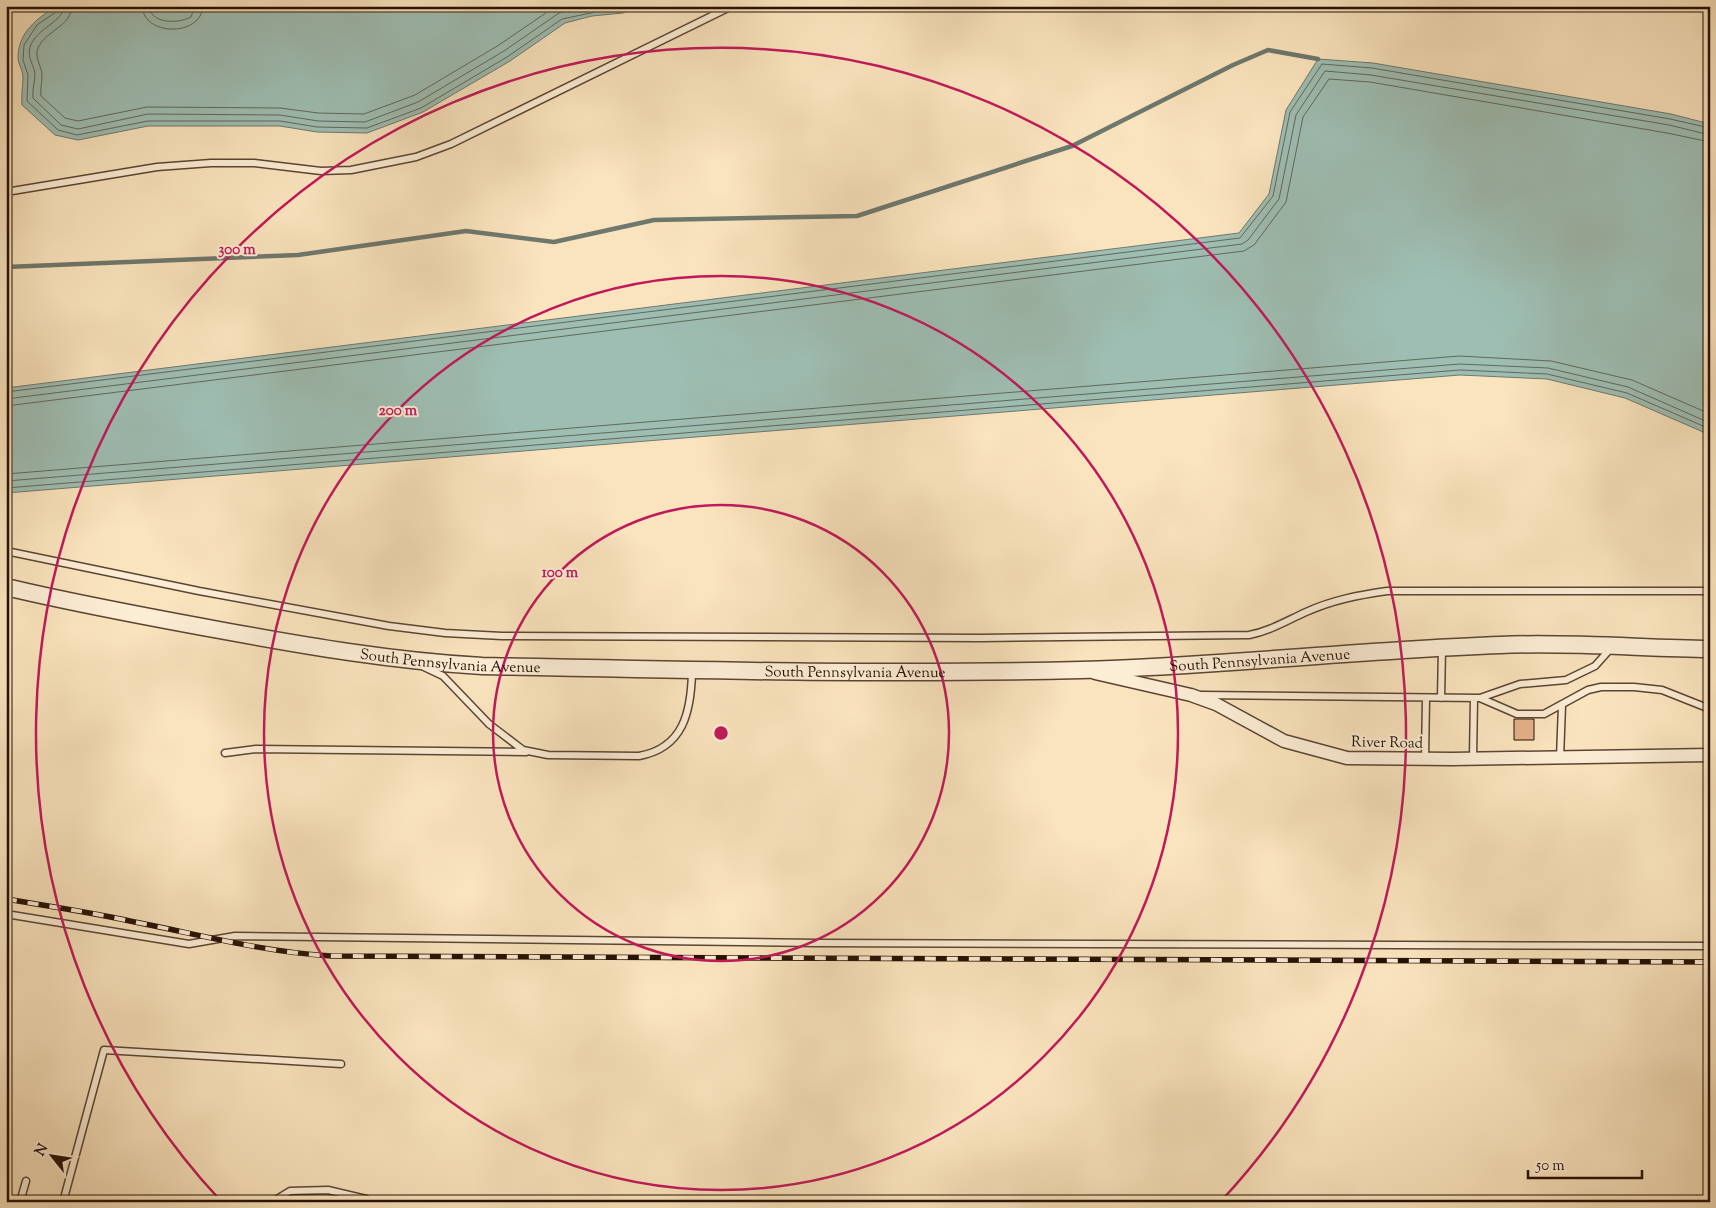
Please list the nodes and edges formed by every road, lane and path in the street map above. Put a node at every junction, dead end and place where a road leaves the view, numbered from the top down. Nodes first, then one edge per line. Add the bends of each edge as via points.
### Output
1 (732, 6) edge
2 (6, 192) edge
3 (6, 551) edge
4 (6, 587) edge
5 (1710, 591) edge
6 (1613, 646) junction
7 (1442, 648) junction
8 (1710, 649) edge
9 (394, 659) junction
10 (692, 669) junction
11 (1080, 670) junction
12 (1191, 695) junction
13 (1426, 698) junction
14 (1441, 698) junction
15 (1477, 698) junction
16 (1562, 705) junction
17 (1710, 710) edge
18 (532, 752) junction
19 (225, 753) dead end
20 (1710, 754) edge
21 (1473, 758) junction
22 (1560, 758) junction
23 (1425, 759) junction
24 (6, 914) edge
25 (1710, 946) edge
26 (341, 1064) dead end
27 (26, 1181) dead end
28 (20, 1202) edge
29 (63, 1202) edge
30 (272, 1202) edge
31 (369, 1202) edge

1 - 2 lane via 451,144 408,159 351,170 321,171 254,162 157,167
3 - 5 lane via 388,626 502,636 982,638 1249,635 1280,626 1332,602 1387,592
4 - 9 street, South Pennsylvania Avenue via 143,616
6 - 7 street, South Pennsylvania Avenue via 1543,644
6 - 8 street, South Pennsylvania Avenue
6 - 15 lane via 1595,666 1566,680 1520,684
7 - 11 street, South Pennsylvania Avenue
7 - 14 lane
9 - 10 street, South Pennsylvania Avenue via 482,666
9 - 18 lane via 443,676 507,740
10 - 11 street, South Pennsylvania Avenue
10 - 18 lane via 692,696 686,718 670,742 652,754 557,755
11 - 12 street, River Road
12 - 13 lane
12 - 23 street, River Road via 1216,704 1284,741 1312,750 1347,758
13 - 14 lane
13 - 23 lane
14 - 15 lane
15 - 16 lane via 1517,714 1544,714
15 - 21 lane
16 - 17 lane via 1588,690 1634,687 1662,690
16 - 22 lane
18 - 19 lane via 256,750
20 - 22 street, River Road
21 - 22 street, River Road
21 - 23 street, River Road
24 - 25 lane via 190,944 245,936
26 - 29 lane via 104,1050
27 - 28 lane
30 - 31 lane via 290,1191 318,1190

